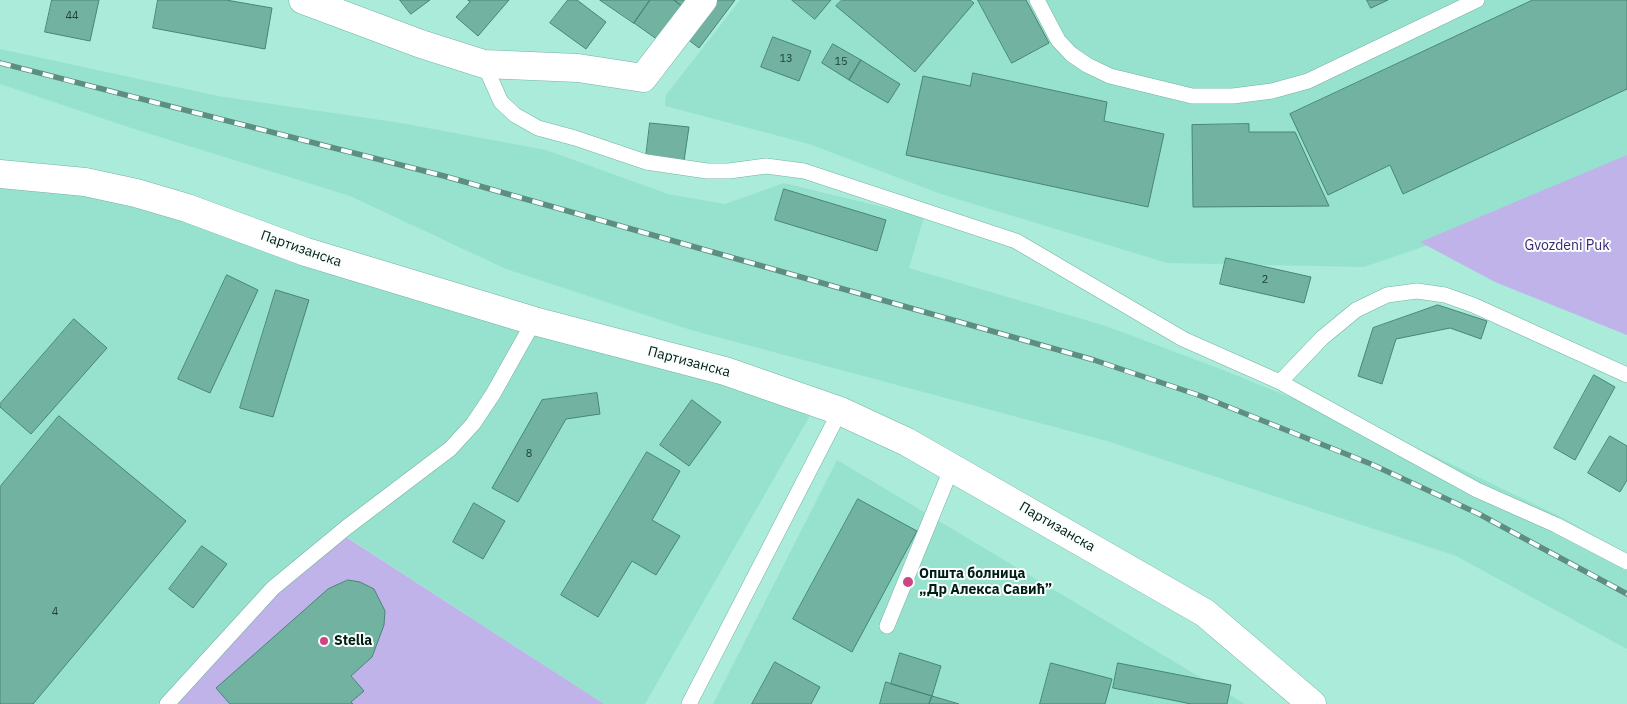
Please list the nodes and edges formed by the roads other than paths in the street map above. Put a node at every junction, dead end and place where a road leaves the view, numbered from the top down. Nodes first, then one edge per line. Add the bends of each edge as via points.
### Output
1 (303, 0) edge
2 (703, 0) edge
3 (1037, 0) edge
4 (1477, 0) edge
5 (484, 64) junction
6 (0, 174) edge
7 (534, 321) junction
8 (1627, 375) edge
9 (1280, 382) junction
10 (840, 411) junction
11 (952, 467) junction
12 (1627, 562) edge
13 (886, 626) dead end
14 (1306, 702) edge
15 (168, 704) edge
16 (689, 704) edge

1 - 5 street
2 - 5 street via 643,78 578,68
3 - 4 lane via 1058,40 1087,65 1110,76 1192,96 1233,96 1272,91 1308,81
5 - 9 lane via 501,102 515,115 538,128 646,162 706,172 766,166 804,172 1016,241 1183,339
6 - 7 street, Партизанска via 86,182 136,193 187,208 306,252
7 - 10 street, Партизанска via 724,371
7 - 15 lane via 493,394 473,424 450,449 273,588
8 - 9 lane via 1473,305 1445,295 1409,292 1387,295 1356,310 1322,338
9 - 12 lane via 1477,490 1556,525
10 - 11 street, Партизанска
10 - 16 lane
11 - 13 lane
11 - 14 street, Партизанска via 1205,613

